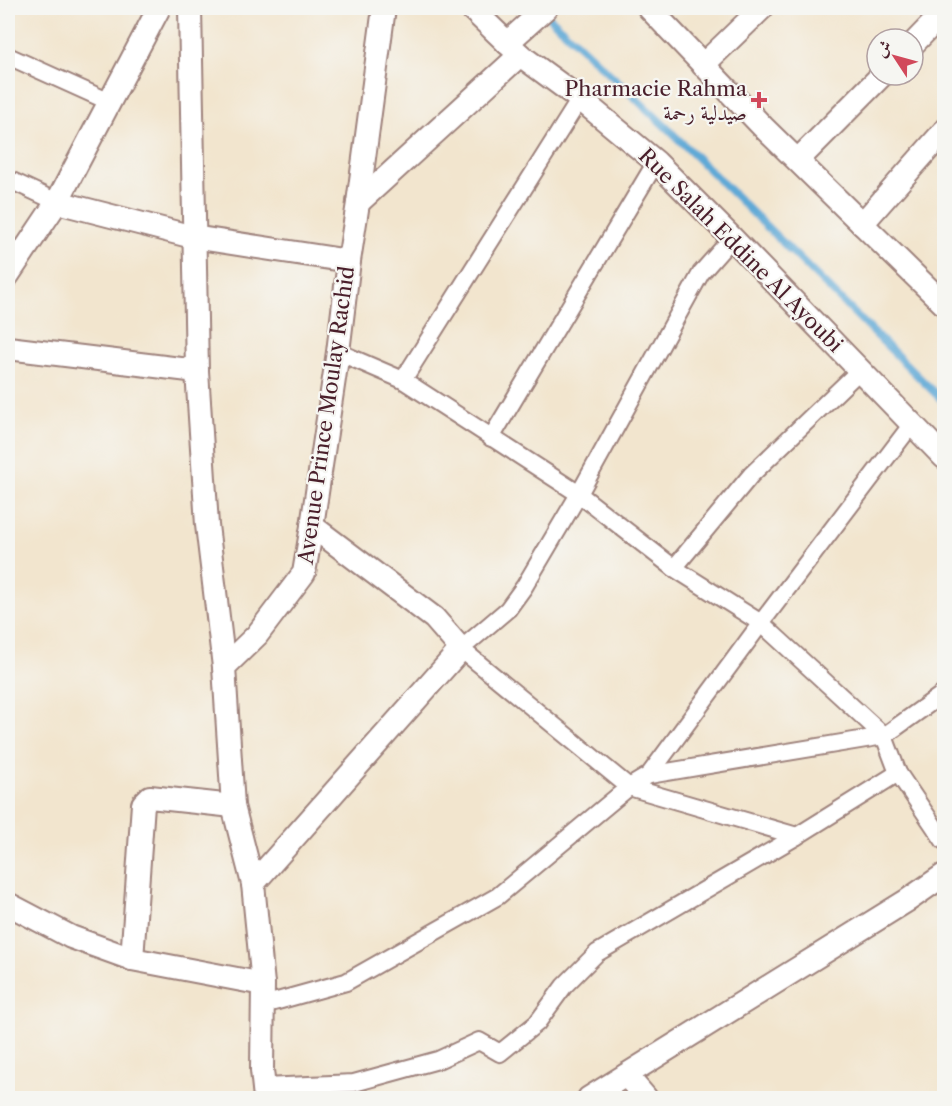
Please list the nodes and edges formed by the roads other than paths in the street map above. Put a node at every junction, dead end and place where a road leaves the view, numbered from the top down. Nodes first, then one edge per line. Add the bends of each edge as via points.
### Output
1 (159, 8) edge
2 (190, 8) edge
3 (384, 8) edge
4 (471, 8) edge
5 (649, 8) edge
6 (762, 8) edge
7 (945, 12) edge
8 (539, 14) edge
9 (925, 32) edge
10 (513, 49) junction
11 (8, 56) edge
12 (703, 65) junction
13 (870, 87) edge
14 (579, 99) junction
15 (110, 102) junction
16 (945, 131) edge
17 (798, 160) junction
18 (657, 162) junction
19 (8, 179) edge
20 (57, 202) junction
21 (358, 203) junction
22 (862, 224) junction
23 (193, 237) junction
24 (732, 238) junction
25 (349, 261) junction
26 (8, 275) edge
27 (945, 304) edge
28 (8, 348) edge
29 (338, 352) junction
30 (860, 370) junction
31 (197, 371) junction
32 (403, 380) junction
33 (912, 424) junction
34 (491, 438) junction
35 (945, 457) edge
36 (579, 494) junction
37 (312, 526) junction
38 (674, 568) junction
39 (761, 623) junction
40 (461, 649) junction
41 (224, 667) junction
42 (945, 693) edge
43 (884, 736) junction
44 (898, 773) junction
45 (649, 775) junction
46 (629, 787) junction
47 (233, 806) junction
48 (797, 837) junction
49 (945, 841) edge
50 (945, 875) edge
51 (253, 884) junction
52 (8, 904) edge
53 (132, 959) junction
54 (263, 995) junction
55 (626, 1075) junction
56 (265, 1092) edge
57 (589, 1098) edge
58 (645, 1098) edge

1 - 15 street
2 - 23 street
3 - 21 street, Avenue Prince Moulay Rachid
4 - 10 street, Rue Salah Eddine Al Ayoubi
5 - 12 street
6 - 12 street
7 - 9 street
8 - 10 street
10 - 14 street, Rue Salah Eddine Al Ayoubi
10 - 21 street
11 - 15 street
12 - 17 street
13 - 17 street
14 - 18 street, Rue Salah Eddine Al Ayoubi
14 - 32 street
15 - 20 street
16 - 22 street
17 - 22 street
18 - 24 street, Rue Salah Eddine Al Ayoubi
18 - 34 street
19 - 20 street
20 - 23 street
20 - 26 street
21 - 25 street, Avenue Prince Moulay Rachid
22 - 27 street
23 - 25 street
23 - 31 street
24 - 30 street, Rue Salah Eddine Al Ayoubi
24 - 36 street via 700,273
25 - 29 street, Avenue Prince Moulay Rachid
28 - 31 street
29 - 32 street
29 - 37 street, Avenue Prince Moulay Rachid
30 - 33 street, Rue Salah Eddine Al Ayoubi
30 - 38 street via 751,475
31 - 41 street via 207,525
32 - 34 street
33 - 35 street, Rue Salah Eddine Al Ayoubi
33 - 39 street
34 - 36 street
36 - 38 street
36 - 40 street via 508,609
37 - 40 street via 434,618
37 - 41 street, Avenue Prince Moulay Rachid via 304,573 257,635
38 - 39 street
39 - 43 street
39 - 45 street
40 - 46 street
40 - 51 street
41 - 47 street
42 - 43 street
43 - 44 street
43 - 45 street
44 - 48 street
44 - 49 street
45 - 46 street
46 - 48 street
46 - 54 street via 498,896 346,982
47 - 51 street
47 - 53 street via 150,797 143,804
48 - 56 street via 597,953 564,986 537,1023 500,1053 479,1041 438,1060 354,1083
50 - 55 street
51 - 54 street
52 - 53 street via 70,937
53 - 54 street
54 - 56 street
55 - 57 street
55 - 58 street

